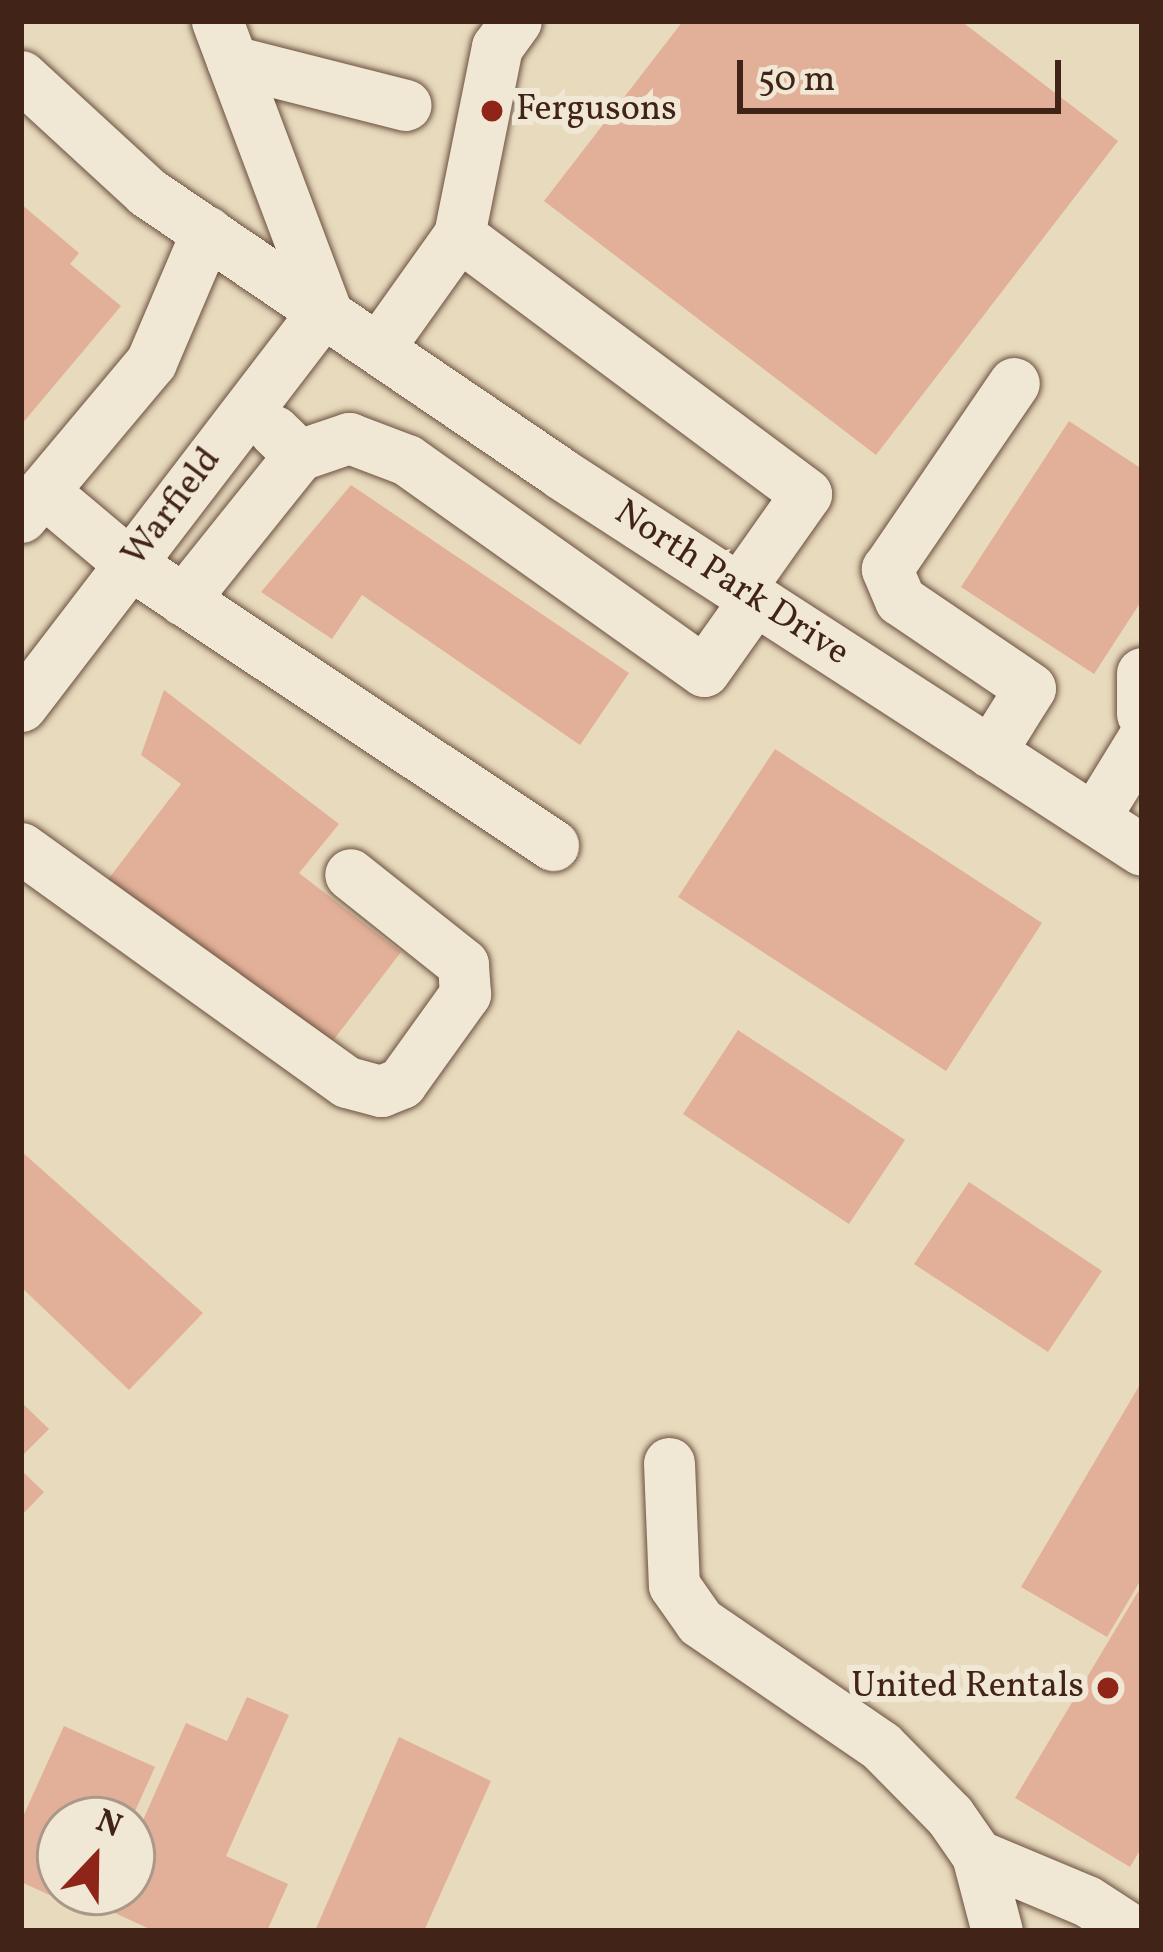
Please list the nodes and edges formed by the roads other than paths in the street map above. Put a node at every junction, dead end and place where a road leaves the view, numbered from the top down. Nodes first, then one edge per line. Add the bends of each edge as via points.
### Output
1 (516, 21) edge
2 (224, 41) edge
3 (21, 76) edge
4 (406, 105) dead end
5 (206, 231) junction
6 (459, 235) junction
7 (325, 309) junction
8 (380, 347) junction
9 (1015, 383) dead end
10 (451, 397) junction
11 (249, 408) junction
12 (299, 455) junction
13 (407, 460) junction
14 (32, 504) edge
15 (130, 564) junction
16 (747, 594) junction
17 (183, 600) junction
18 (901, 600) junction
19 (858, 666) junction
20 (1142, 674) edge
21 (21, 706) edge
22 (1142, 714) edge
23 (1142, 740) edge
24 (990, 752) junction
25 (1094, 818) junction
26 (553, 845) dead end
27 (21, 848) edge
28 (1142, 850) edge
29 (350, 874) dead end
30 (669, 1463) dead end
31 (977, 1856) junction
32 (997, 1931) edge
33 (1133, 1931) edge

1 - 6 street via 497,46
2 - 4 street
2 - 7 street
3 - 5 street, North Park Drive via 147,192
5 - 7 street, North Park Drive
5 - 14 street via 152,362
6 - 8 street
6 - 16 street via 806,494
7 - 8 street, North Park Drive
7 - 11 street, Warfield
8 - 10 street, North Park Drive
9 - 18 street via 887,569
10 - 13 street
10 - 16 street, North Park Drive
11 - 12 street
11 - 15 street, Warfield
12 - 13 street via 350,438
12 - 17 street
13 - 16 street via 704,671
14 - 15 street
15 - 17 street
15 - 21 street, Warfield
16 - 19 street, North Park Drive
17 - 26 street
18 - 19 street
18 - 24 street via 1030,688
19 - 24 street, North Park Drive
20 - 22 street
23 - 25 street
24 - 25 street, North Park Drive
25 - 28 street, North Park Drive
27 - 29 street via 347,1082 381,1091 401,1083 465,994 463,964
30 - 31 street via 674,1585 700,1622 880,1746
31 - 32 street
31 - 33 street via 1087,1901

